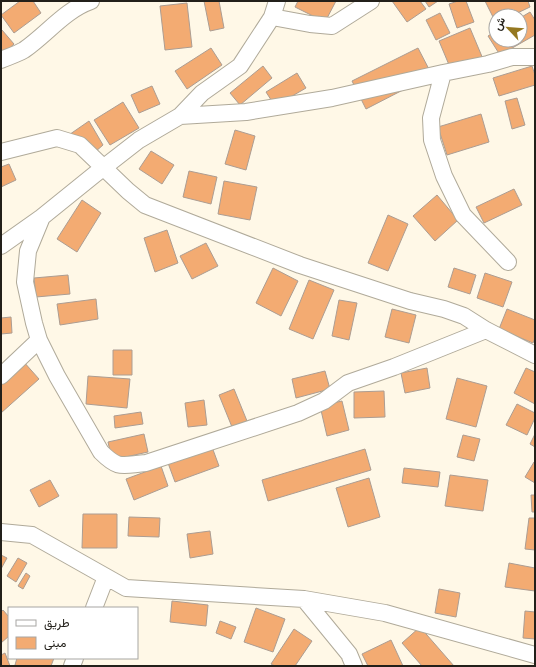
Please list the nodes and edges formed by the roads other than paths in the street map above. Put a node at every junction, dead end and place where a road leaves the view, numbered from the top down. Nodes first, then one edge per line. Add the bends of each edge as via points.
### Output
1 (91, 1) edge
2 (277, 1) edge
3 (371, 1) edge
4 (272, 17) junction
5 (535, 57) edge
6 (1, 60) edge
7 (443, 73) junction
8 (180, 116) junction
9 (1, 152) edge
10 (103, 167) junction
11 (42, 218) junction
12 (1, 246) edge
13 (508, 262) dead end
14 (486, 330) junction
15 (39, 340) junction
16 (535, 355) edge
17 (1, 376) edge
18 (1, 532) edge
19 (106, 577) junction
20 (304, 600) junction
21 (94, 607) edge
22 (535, 655) edge
23 (354, 666) edge

1 - 6 street via 81,5 52,26 23,51
2 - 4 street
3 - 4 street via 332,26
4 - 8 street via 240,66 202,93
5 - 7 street via 512,57
7 - 8 street via 324,99 246,112
7 - 13 street via 430,118 432,140 444,176 463,215
8 - 10 street via 139,140
9 - 10 street via 58,138 80,145
10 - 11 street
10 - 14 street via 145,205 300,265 464,316
11 - 12 street
11 - 15 street via 28,251 25,282
14 - 15 street via 348,383 324,400 298,413 146,463 120,466 101,452
14 - 16 street
15 - 17 street
18 - 19 street via 32,535
19 - 20 street via 126,588
19 - 21 street
20 - 22 street via 385,613
20 - 23 street via 349,654

